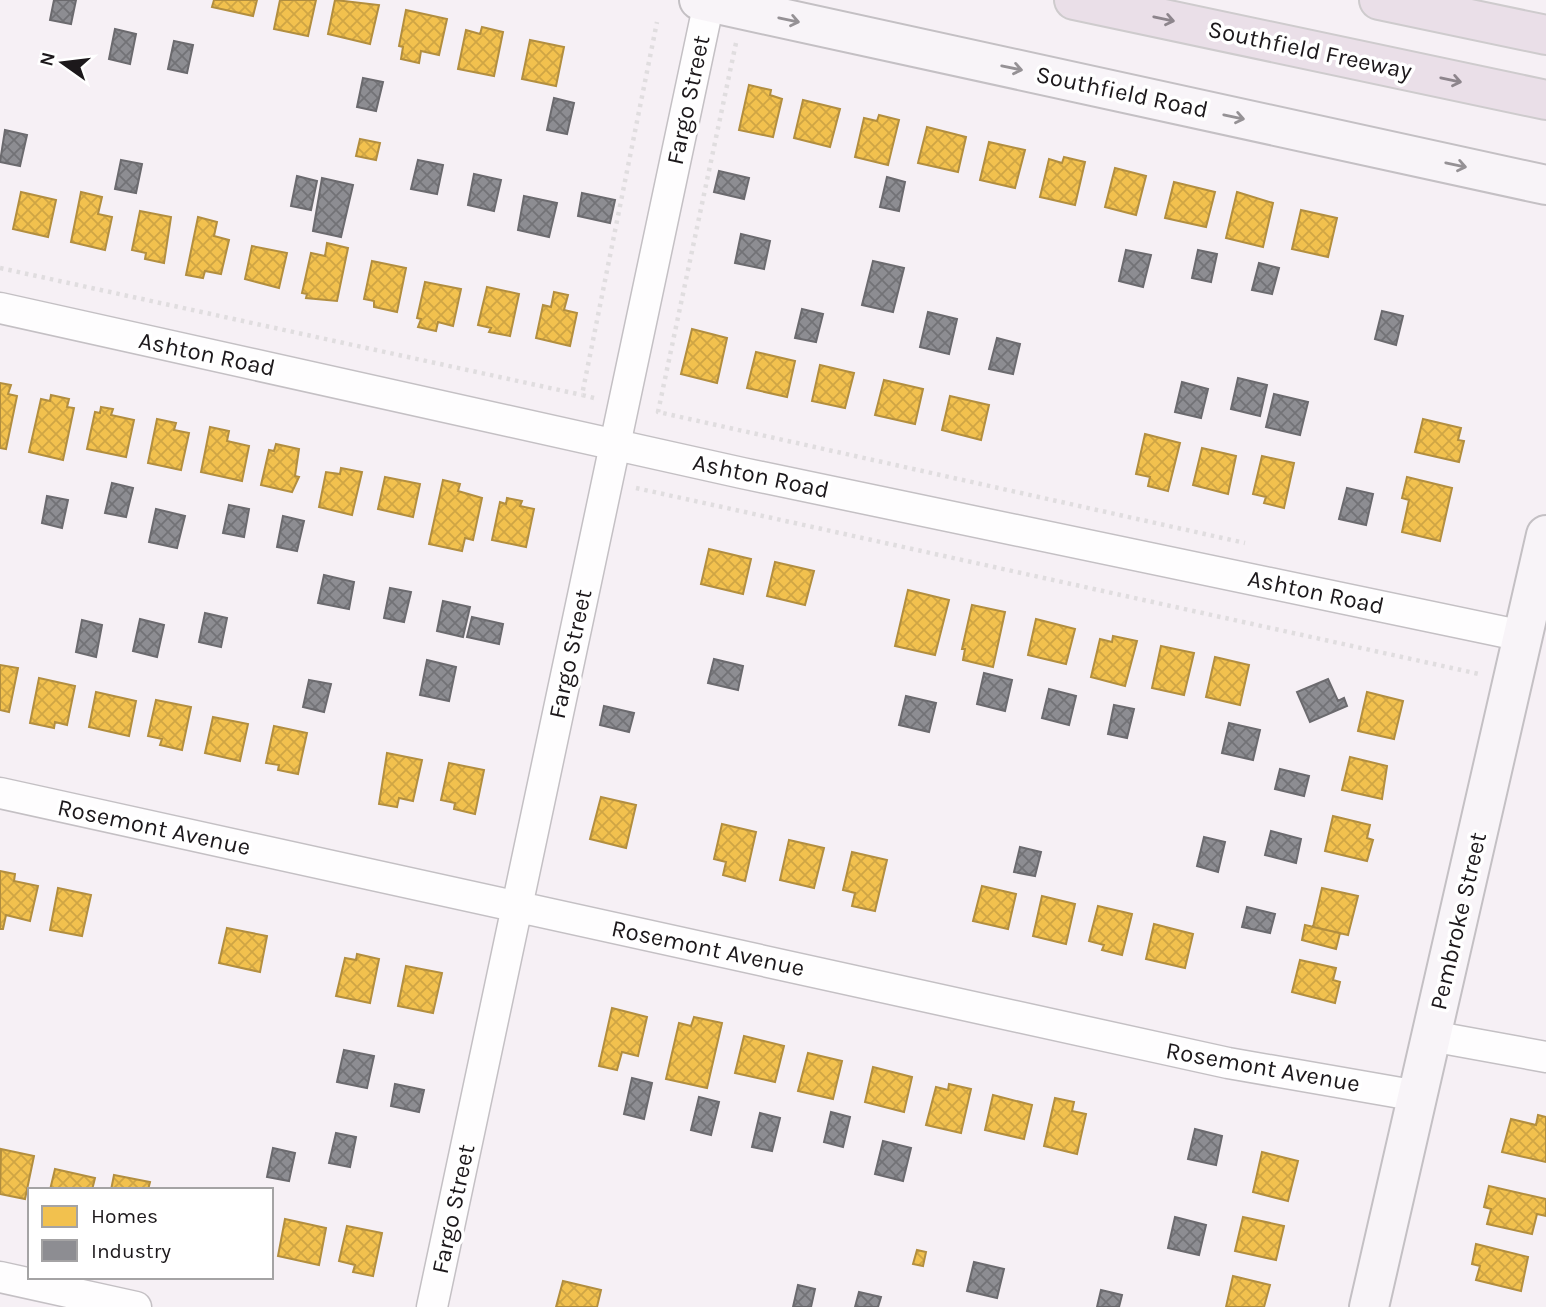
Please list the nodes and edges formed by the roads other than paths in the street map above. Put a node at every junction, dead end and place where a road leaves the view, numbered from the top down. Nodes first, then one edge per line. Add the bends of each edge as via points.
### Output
1 (1074, 0) edge
2 (1379, 0) edge
3 (704, 1) edge
4 (1546, 35) edge
5 (1546, 100) edge
6 (1546, 185) edge
7 (0, 309) edge
8 (615, 444) junction
9 (1544, 552) edge
10 (1523, 636) junction
11 (0, 793) edge
12 (516, 906) junction
13 (1431, 1035) junction
14 (1546, 1056) edge
15 (1418, 1096) junction
16 (0, 1277) edge
17 (136, 1307) edge
18 (432, 1307) edge
19 (1370, 1307) edge

1 -> 5 highway, Southfield Freeway
2 - 4 highway
3 -> 6 main road, Southfield Road
3 - 8 street, Fargo Street
7 - 8 street, Ashton Road
8 - 10 street, Ashton Road
8 - 12 street, Fargo Street
9 - 10 main road, Pembroke Street
10 - 13 main road, Pembroke Street
11 - 12 street, Rosemont Avenue
12 - 15 street, Rosemont Avenue via 1228,1063
12 - 18 street, Fargo Street
13 - 14 street
13 - 15 main road, Pembroke Street
15 - 19 main road, Pembroke Street
16 - 17 street

